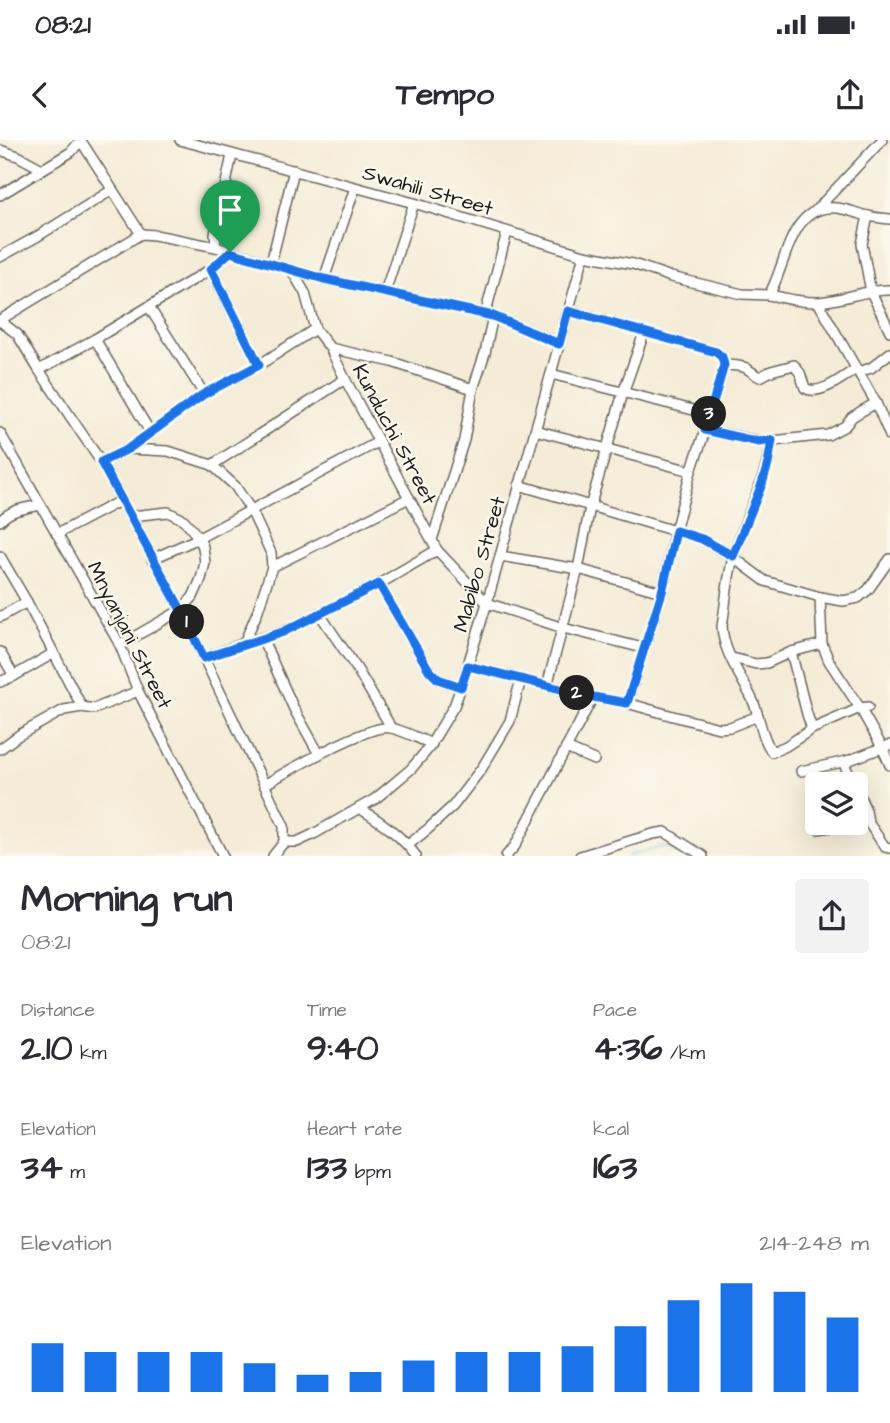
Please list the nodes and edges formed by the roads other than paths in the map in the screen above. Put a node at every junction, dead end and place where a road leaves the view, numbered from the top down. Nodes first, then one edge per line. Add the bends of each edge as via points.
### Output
1 (180, 140) edge
2 (882, 140) edge
3 (81, 141) edge
4 (0, 150) edge
5 (232, 155) junction
6 (42, 169) junction
7 (294, 170) junction
8 (355, 188) junction
9 (112, 190) junction
10 (0, 195) edge
11 (414, 203) junction
12 (817, 209) junction
13 (868, 216) junction
14 (890, 219) edge
15 (508, 232) junction
16 (141, 234) junction
17 (216, 247) junction
18 (230, 252) junction
19 (584, 255) junction
20 (0, 257) edge
21 (271, 263) junction
22 (211, 269) junction
23 (291, 269) junction
24 (324, 279) junction
25 (890, 290) edge
26 (385, 292) junction
27 (871, 292) junction
28 (769, 295) junction
29 (818, 302) junction
30 (149, 307) junction
31 (568, 311) junction
32 (489, 316) junction
33 (0, 321) edge
34 (315, 329) junction
35 (890, 331) edge
36 (644, 333) junction
37 (95, 339) junction
38 (559, 344) junction
39 (330, 348) junction
40 (890, 354) edge
41 (259, 365) junction
42 (724, 365) junction
43 (39, 370) junction
44 (857, 371) junction
45 (551, 374) junction
46 (345, 380) junction
47 (473, 389) junction
48 (623, 393) junction
49 (204, 394) junction
50 (876, 403) junction
51 (709, 414) junction
52 (535, 430) junction
53 (705, 430) junction
54 (150, 432) junction
55 (889, 432) edge
56 (0, 433) edge
57 (772, 440) junction
58 (378, 442) junction
59 (128, 449) junction
60 (608, 449) junction
61 (101, 462) junction
62 (212, 465) junction
63 (691, 471) junction
64 (519, 485) junction
65 (409, 498) junction
66 (122, 500) junction
67 (41, 505) junction
68 (590, 507) junction
69 (251, 510) junction
70 (131, 516) junction
71 (0, 521) edge
72 (676, 531) junction
73 (57, 534) junction
74 (199, 538) junction
75 (432, 540) junction
76 (437, 550) junction
77 (0, 556) edge
78 (500, 556) junction
79 (733, 556) junction
80 (152, 559) junction
81 (890, 559) edge
82 (272, 568) junction
83 (578, 569) junction
84 (379, 584) junction
85 (662, 592) junction
86 (820, 597) junction
87 (27, 602) junction
88 (487, 604) junction
89 (181, 610) junction
90 (320, 613) junction
91 (0, 617) edge
92 (563, 628) junction
93 (262, 638) junction
94 (244, 643) junction
95 (822, 644) junction
96 (120, 645) junction
97 (643, 649) junction
98 (0, 652) edge
99 (791, 652) junction
100 (54, 653) junction
101 (204, 658) junction
102 (732, 658) junction
103 (468, 666) junction
104 (14, 677) junction
105 (522, 679) junction
106 (0, 682) edge
107 (547, 686) junction
108 (461, 687) junction
109 (138, 691) junction
110 (593, 697) junction
111 (627, 703) junction
112 (82, 707) junction
113 (864, 708) junction
114 (758, 716) junction
115 (390, 727) junction
116 (812, 729) junction
117 (432, 744) junction
118 (886, 746) edge
119 (566, 748) junction
120 (0, 749) edge
121 (319, 754) junction
122 (594, 760) dead end
123 (847, 761) junction
124 (890, 765) edge
125 (801, 771) dead end
126 (848, 772) edge
127 (264, 785) junction
128 (359, 808) junction
129 (868, 822) edge
130 (284, 842) junction
131 (408, 845) junction
132 (890, 848) edge
133 (223, 856) edge
134 (273, 856) edge
135 (415, 856) edge
136 (506, 856) edge
137 (580, 856) edge
138 (702, 856) edge

1 - 5 street, Swahili Street
2 - 12 street
3 - 6 street
3 - 9 street
4 - 6 street
5 - 7 street, Swahili Street
5 - 17 street
6 - 10 street
7 - 8 street, Swahili Street
7 - 21 street
8 - 11 street, Swahili Street
8 - 24 street
9 - 16 street
9 - 20 street
11 - 15 street, Swahili Street
11 - 26 street
12 - 13 street via 836,208
12 - 28 street via 793,233
13 - 14 street
13 - 27 street via 862,244
15 - 19 street, Swahili Street
15 - 32 street
16 - 17 street
16 - 33 street
17 - 18 street
18 - 21 street
18 - 22 street
19 - 28 street, Swahili Street via 742,294
19 - 31 street, Mabibo Street
21 - 23 street
22 - 30 street
22 - 41 street
23 - 24 street
23 - 34 street, Kunduchi Street via 305,293
24 - 26 street
25 - 27 street, Swahili Street
26 - 32 street
27 - 29 street, Swahili Street
27 - 35 street
28 - 29 street, Swahili Street
29 - 44 street
30 - 37 street
30 - 49 street
31 - 36 street
31 - 38 street, Mabibo Street
32 - 38 street
32 - 47 street via 485,353
33 - 43 street via 18,334
34 - 39 street, Kunduchi Street
34 - 41 street
36 - 42 street via 716,352
36 - 48 street
37 - 43 street
37 - 54 street
38 - 45 street, Mabibo Street
39 - 46 street, Kunduchi Street
39 - 47 street via 392,362
40 - 44 street via 871,368
41 - 49 street
42 - 44 street via 740,366 760,377 794,365 804,388 813,392
42 - 51 street
43 - 61 street
44 - 50 street
45 - 48 street
45 - 52 street, Mabibo Street
46 - 58 street, Kunduchi Street
46 - 62 street
47 - 75 street via 464,440
48 - 51 street
48 - 60 street
49 - 54 street
50 - 55 street
50 - 57 street via 828,435
51 - 53 street
52 - 60 street
52 - 64 street, Mabibo Street
53 - 57 street via 759,442
53 - 63 street
54 - 59 street
56 - 67 street, Mnyanjani Street
57 - 79 street via 762,484
58 - 65 street, Kunduchi Street
58 - 69 street
59 - 61 street
59 - 62 street via 169,451
60 - 63 street
60 - 68 street
61 - 66 street
62 - 69 street via 235,486
63 - 72 street
64 - 68 street
64 - 78 street, Mabibo Street
65 - 75 street, Kunduchi Street
65 - 82 street
66 - 70 street
66 - 73 street
67 - 71 street via 19,509
67 - 73 street, Mnyanjani Street
68 - 72 street
68 - 83 street
69 - 74 street
69 - 82 street via 271,553
70 - 74 street via 168,512 184,520
70 - 80 street
72 - 79 street
72 - 85 street
73 - 96 street, Mnyanjani Street
74 - 80 street
74 - 89 street via 205,563 201,579
75 - 76 street, Kunduchi Street
76 - 84 street
76 - 88 street, Kunduchi Street
77 - 87 street
78 - 83 street
78 - 88 street, Mabibo Street
79 - 86 street via 765,581
79 - 102 street via 722,626
80 - 89 street
81 - 86 street via 858,598
82 - 94 street
83 - 85 street
83 - 92 street
84 - 90 street
84 - 108 street via 429,670 438,679
85 - 97 street
86 - 95 street
87 - 91 street
87 - 100 street
88 - 92 street
88 - 103 street, Mabibo Street
89 - 96 street
89 - 101 street
90 - 93 street
90 - 115 street
92 - 97 street
92 - 107 street
93 - 94 street
93 - 121 street
94 - 101 street
95 - 99 street
95 - 113 street
96 - 109 street, Mnyanjani Street
97 - 111 street
98 - 104 street
99 - 102 street via 761,664
99 - 116 street
100 - 104 street
100 - 112 street
101 - 127 street
102 - 114 street
103 - 105 street
103 - 108 street, Mabibo Street
104 - 106 street
105 - 107 street
105 - 131 street via 510,721 482,768 453,806
107 - 110 street
108 - 117 street, Mabibo Street
109 - 112 street via 94,709
109 - 133 street, Mnyanjani Street
110 - 111 street
110 - 119 street
111 - 114 street via 719,728
112 - 120 street via 64,710
113 - 116 street
113 - 118 street
114 - 116 street via 772,752
115 - 117 street
115 - 121 street
117 - 128 street, Mabibo Street via 411,769
118 - 123 street
118 - 124 street
119 - 122 street
119 - 136 street
121 - 127 street
123 - 125 street
123 - 126 street
127 - 130 street via 284,826
128 - 130 street, Mabibo Street via 297,842
128 - 131 street
129 - 132 street
130 - 134 street
131 - 135 street
137 - 138 street via 665,832

